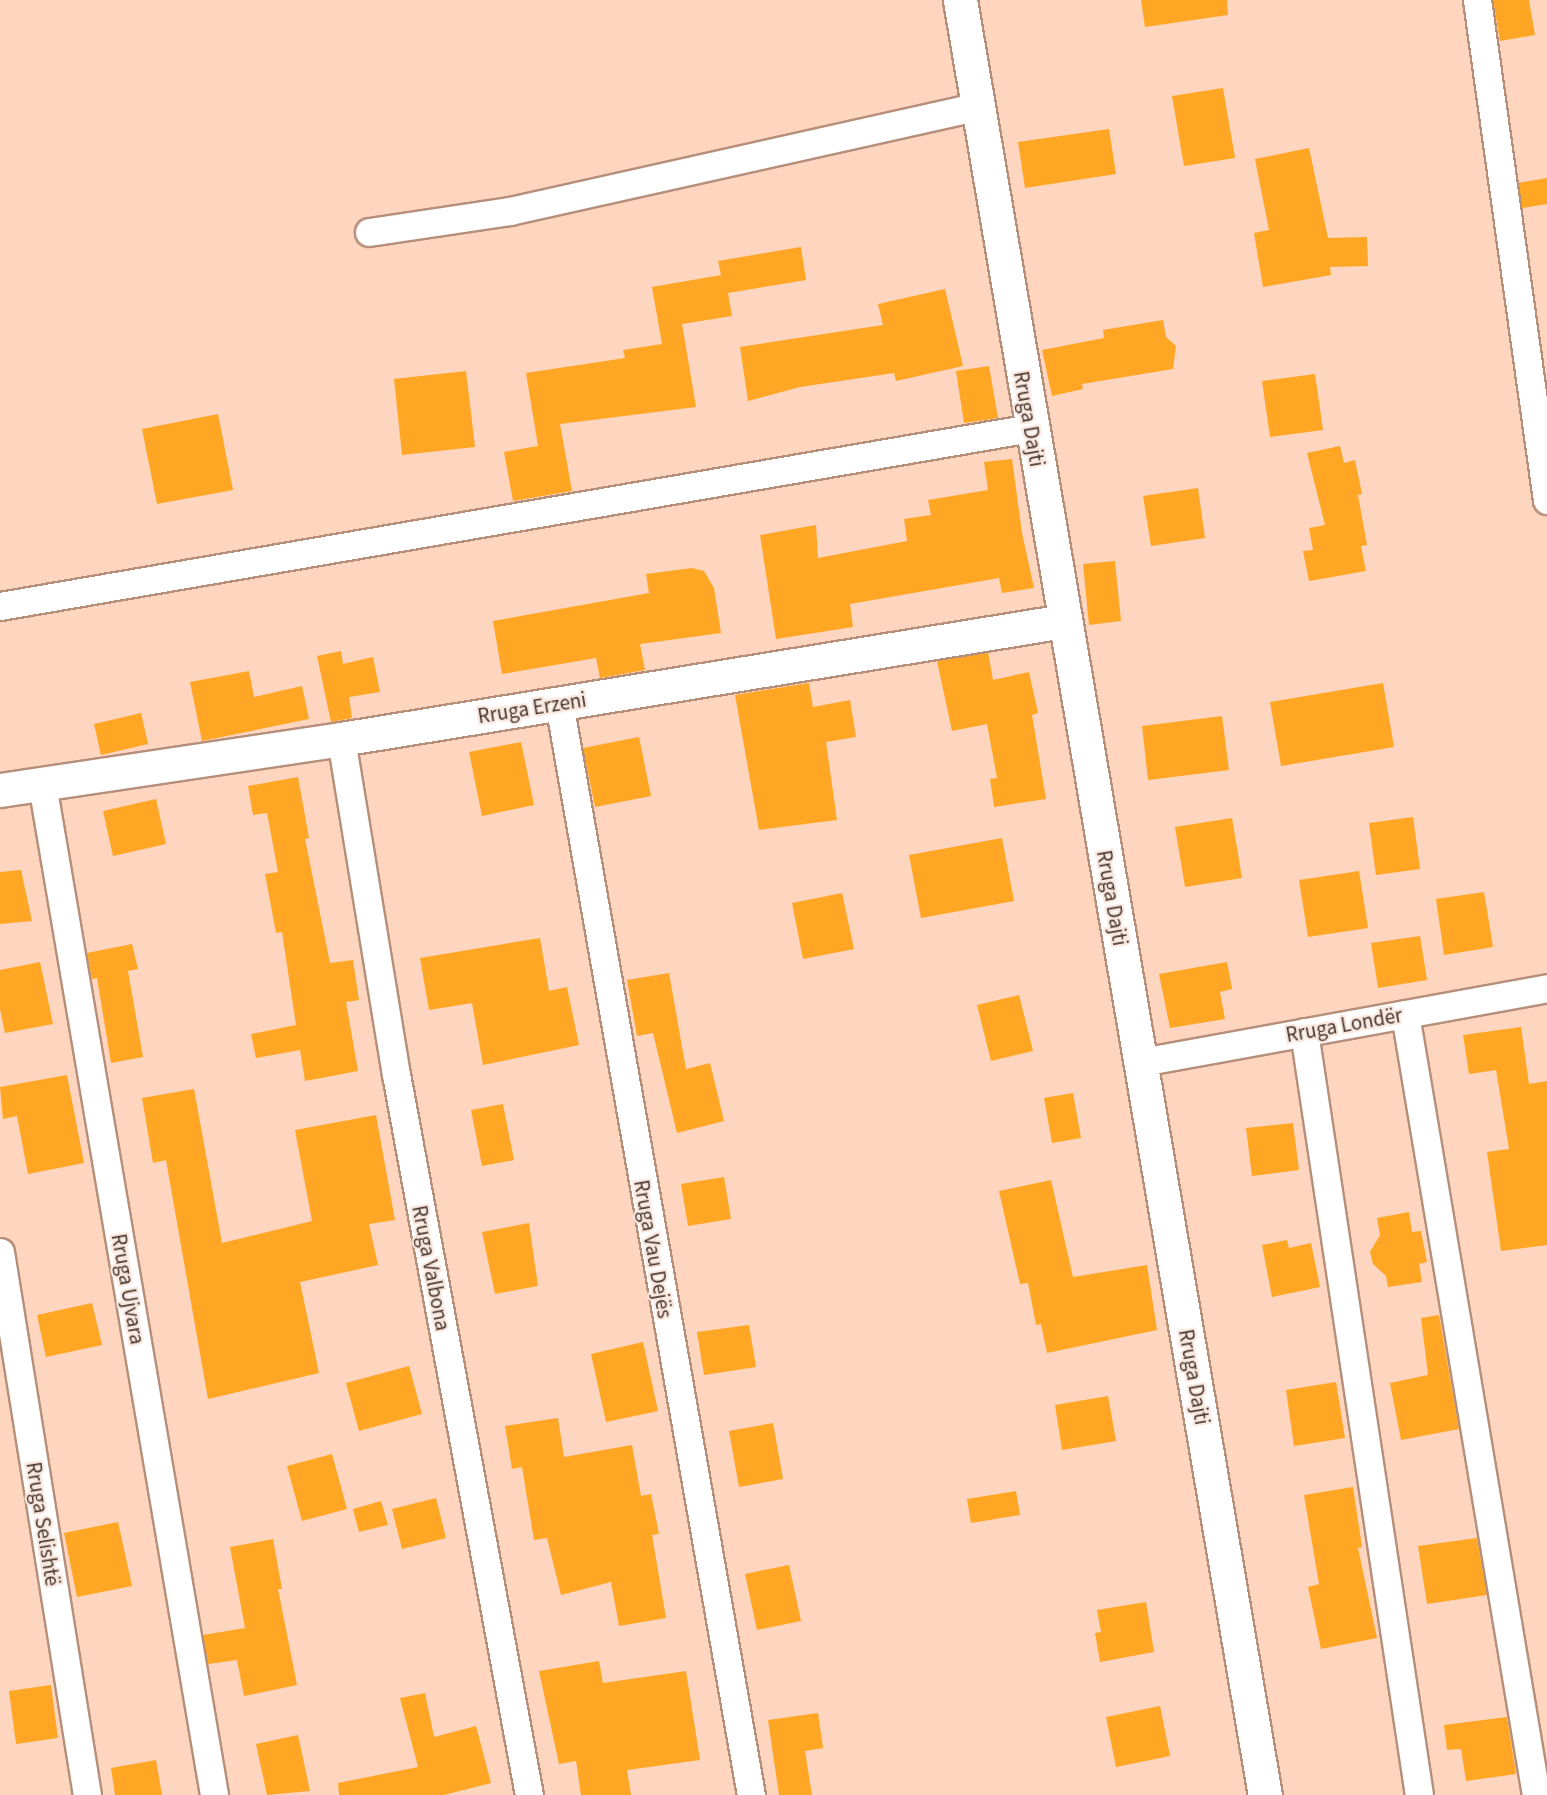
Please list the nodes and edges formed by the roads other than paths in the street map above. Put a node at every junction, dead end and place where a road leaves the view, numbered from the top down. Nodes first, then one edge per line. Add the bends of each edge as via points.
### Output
1 (960, 0) edge
2 (1477, 0) edge
3 (977, 106) junction
4 (369, 232) dead end
5 (1030, 428) junction
6 (1547, 500) edge
7 (0, 606) edge
8 (1064, 621) junction
9 (559, 703) junction
10 (341, 739) junction
11 (42, 784) junction
12 (0, 790) edge
13 (1547, 988) edge
14 (1405, 1014) junction
15 (1304, 1032) junction
16 (1141, 1062) junction
17 (0, 1252) edge
18 (87, 1795) edge
19 (214, 1795) edge
20 (530, 1795) edge
21 (752, 1795) edge
22 (1265, 1795) edge
23 (1419, 1795) edge
24 (1536, 1795) edge

1 - 3 street, Rruga Dajti
2 - 6 street
3 - 4 street via 510,211
3 - 5 street, Rruga Dajti
5 - 7 street
5 - 8 street, Rruga Dajti
8 - 9 street, Rruga Erzeni
8 - 16 street, Rruga Dajti
9 - 10 street, Rruga Erzeni
9 - 21 street, Rruga Vau Dejës
10 - 11 street, Rruga Erzeni
10 - 20 street, Rruga Valbona via 400,1097
11 - 12 street, Rruga Erzeni
11 - 19 street, Rruga Ujvara
13 - 14 street, Rruga Londër
14 - 15 street, Rruga Londër
14 - 24 street
15 - 16 street, Rruga Londër
15 - 23 street
16 - 22 street, Rruga Dajti
17 - 18 street, Rruga Selishtë

